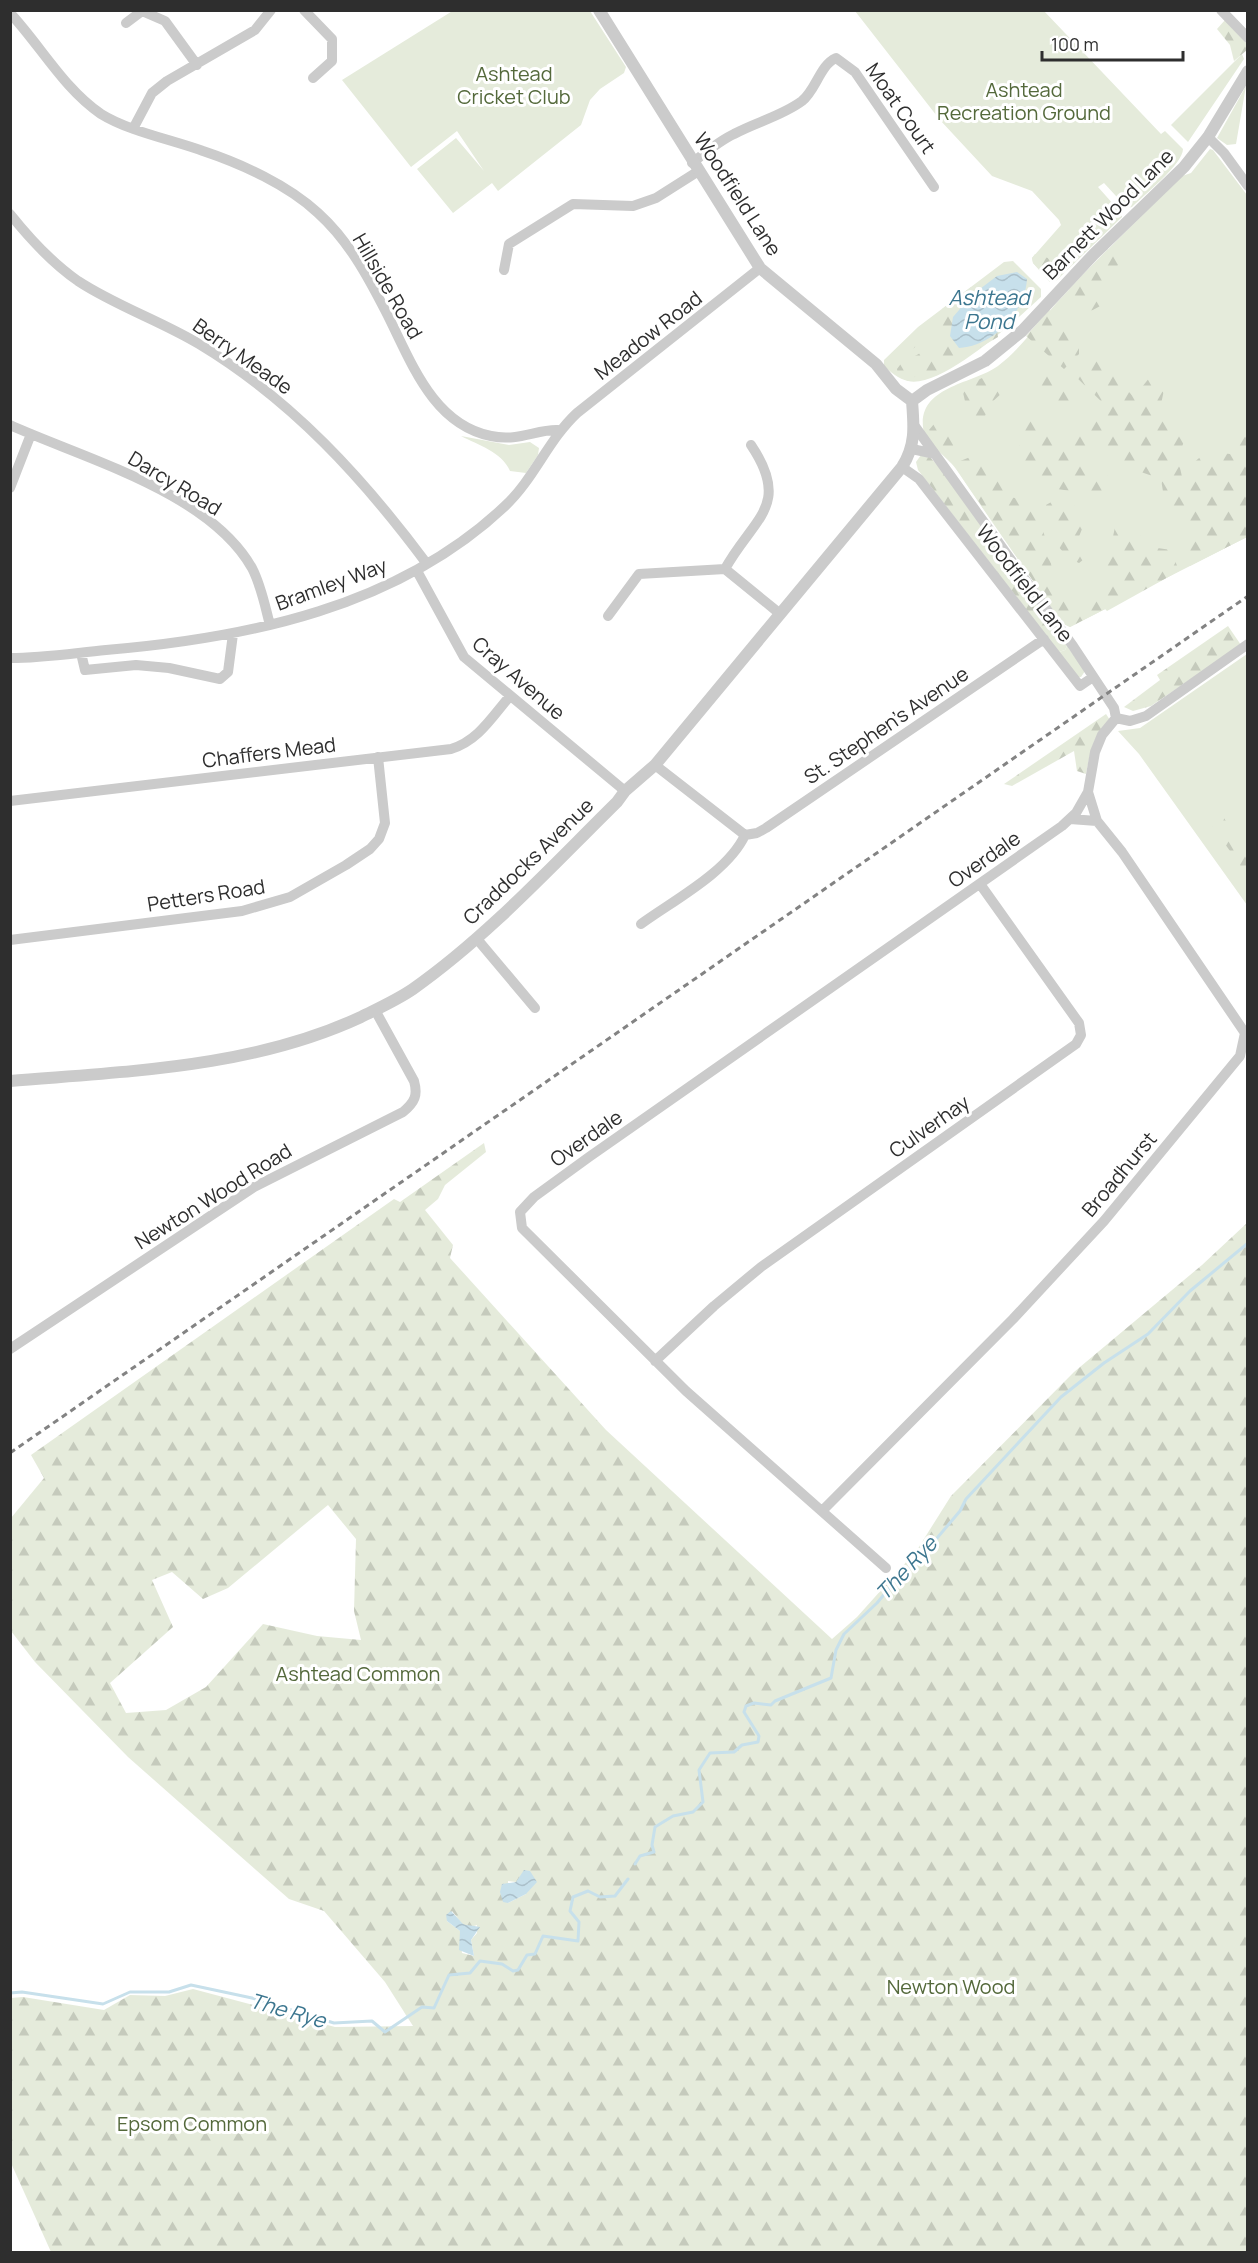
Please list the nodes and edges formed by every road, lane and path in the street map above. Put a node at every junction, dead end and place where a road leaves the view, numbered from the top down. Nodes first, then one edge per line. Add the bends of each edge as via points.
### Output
1 (304, 10) edge
2 (599, 10) edge
3 (1221, 10) edge
4 (271, 11) edge
5 (10, 13) edge
6 (126, 23) dead end
7 (1248, 38) edge
8 (196, 65) junction
9 (1248, 71) edge
10 (313, 78) dead end
11 (134, 127) junction
12 (1208, 137) junction
13 (695, 168) junction
14 (1248, 186) edge
15 (934, 187) dead end
16 (13, 222) edge
17 (760, 268) junction
18 (504, 270) dead end
19 (912, 401) junction
20 (10, 425) edge
21 (914, 425) junction
22 (558, 430) junction
23 (31, 434) junction
24 (751, 445) dead end
25 (912, 449) junction
26 (935, 454) junction
27 (902, 467) junction
28 (10, 488) edge
29 (427, 564) junction
30 (725, 569) junction
31 (417, 571) junction
32 (779, 613) junction
33 (608, 616) dead end
34 (270, 625) junction
35 (233, 634) junction
36 (1044, 639) junction
37 (1248, 644) edge
38 (81, 653) junction
39 (10, 658) edge
40 (1093, 677) junction
41 (510, 696) junction
42 (1116, 718) junction
43 (378, 757) junction
44 (655, 765) junction
45 (625, 791) junction
46 (1088, 792) junction
47 (10, 801) edge
48 (1070, 819) junction
49 (1097, 821) junction
50 (746, 835) junction
51 (980, 884) junction
52 (641, 924) dead end
53 (477, 939) junction
54 (10, 940) edge
55 (536, 1008) dead end
56 (375, 1010) junction
57 (10, 1081) edge
58 (10, 1349) edge
59 (655, 1361) junction
60 (822, 1511) junction
61 (886, 1568) dead end

1 - 10 street via 332,39 332,61
2 - 13 street, Woodfield Lane
3 - 7 street
4 - 8 street via 255,30
5 - 11 street, Hillside Road via 84,99 110,119
6 - 8 street via 142,11 165,21
8 - 11 street via 152,93
9 - 12 street, Barnett Wood Lane
11 - 22 street, Hillside Road via 213,154 317,212 357,260 422,383 456,420 495,437 514,438
12 - 14 street
12 - 19 street, Barnett Wood Lane via 1184,167 1003,348
13 - 15 street, Moat Court via 732,135 802,100 836,58 855,72
13 - 17 street, Woodfield Lane
13 - 18 street via 656,198 633,206 573,204 509,244
16 - 29 street, Berry Meade via 80,282 199,344 266,389 354,472
17 - 19 street, Woodfield Lane via 876,364 896,389
17 - 22 street, Meadow Road
19 - 21 street
20 - 23 street, Darcy Road
21 - 25 street, Craddocks Avenue
21 - 26 street, Woodfield Lane
22 - 29 street, Bramley Way via 506,505
23 - 28 street
23 - 34 street, Darcy Road via 127,473 218,528 253,570
24 - 30 street via 763,463 768,505
25 - 26 street
25 - 27 street, Craddocks Avenue
26 - 40 street, Woodfield Lane
27 - 32 street, Craddocks Avenue
27 - 36 street, Woodfield Lane via 919,479
29 - 31 street, Bramley Way
30 - 32 street
30 - 33 street via 639,574
31 - 34 street, Bramley Way via 347,602
31 - 41 street, Cray Avenue via 458,650
32 - 44 street, Craddocks Avenue
34 - 35 street, Bramley Way
35 - 38 street, Bramley Way
35 - 38 street via 228,672 220,679 136,665 85,670
36 - 40 street, Woodfield Lane via 1080,686
36 - 50 street, St. Stephen's Avenue via 766,828
37 - 42 street via 1146,716 1131,721
38 - 39 street, Bramley Way
40 - 42 street, Woodfield Lane via 1114,708
41 - 43 street, Chaffers Mead via 467,744
41 - 45 street, Cray Avenue
42 - 46 street, Broadhurst via 1095,752
43 - 47 street, Chaffers Mead
43 - 54 street, Petters Road via 385,823 379,839 346,865 290,897 242,911
44 - 45 street, Craddocks Avenue
44 - 50 street
45 - 53 street, Craddocks Avenue
46 - 48 street, Overdale
46 - 49 street, Broadhurst
48 - 49 street
48 - 51 street, Overdale
49 - 60 street, Broadhurst via 1245,1033 1240,1056 1096,1229
50 - 52 street via 723,865
51 - 59 street, Culverhay via 1079,1023 1081,1035 1076,1044 761,1267
51 - 59 street, Overdale via 524,1205 520,1212 522,1228
53 - 55 street
53 - 56 street, Craddocks Avenue via 415,988
56 - 57 street, Craddocks Avenue via 329,1032 249,1056 183,1066
56 - 58 street, Newton Wood Road via 414,1081 417,1092 404,1112 254,1187
59 - 60 street, Overdale
60 - 61 street, Overdale

